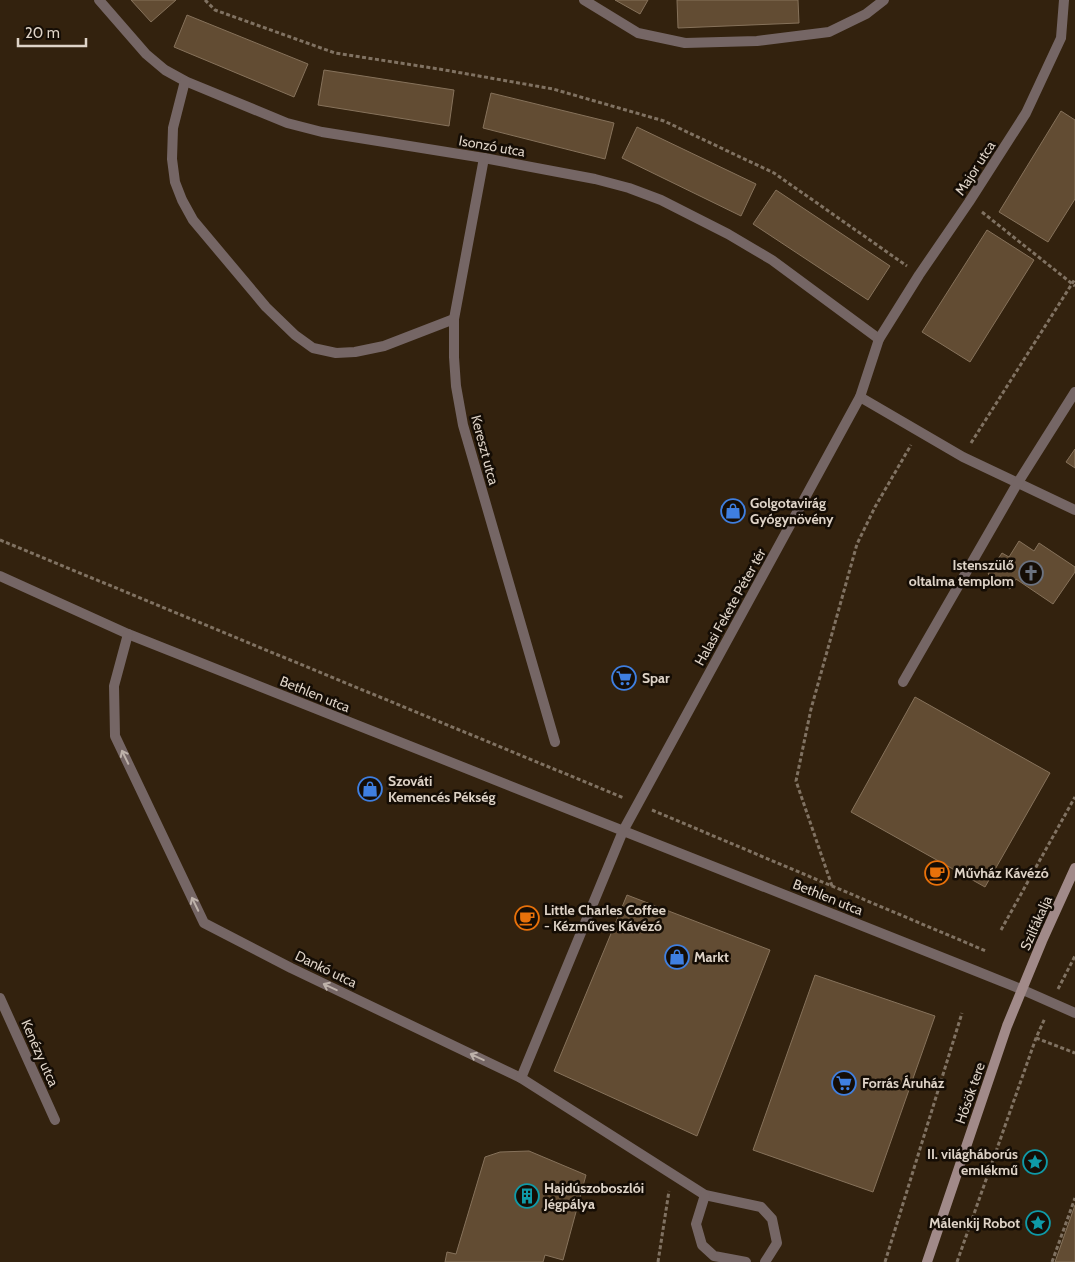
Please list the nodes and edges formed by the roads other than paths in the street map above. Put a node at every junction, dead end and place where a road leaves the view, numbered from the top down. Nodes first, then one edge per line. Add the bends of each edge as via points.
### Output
1 (99, 0) edge
2 (584, 0) edge
3 (884, 0) edge
4 (1064, 0) edge
5 (185, 81) junction
6 (484, 158) junction
7 (454, 319) junction
8 (879, 339) junction
9 (1075, 392) edge
10 (860, 397) junction
11 (1018, 484) junction
12 (1075, 510) edge
13 (0, 576) edge
14 (128, 634) junction
15 (903, 682) dead end
16 (555, 742) dead end
17 (623, 831) junction
18 (1075, 868) edge
19 (1023, 990) junction
20 (0, 998) edge
21 (1075, 1013) edge
22 (521, 1078) junction
23 (55, 1120) dead end
24 (705, 1195) junction
25 (746, 1262) edge
26 (765, 1262) edge
27 (927, 1262) edge

1 - 5 street, Isonzó utca via 146,54
2 - 3 street via 638,33 685,43 757,41 828,32 866,14
4 - 8 street, Major utca via 1061,38 1026,113
5 - 6 street, Isonzó utca via 287,123 322,132
5 - 7 street via 172,128 175,182 182,200 193,220 266,307 295,335 313,348 336,353 355,352 384,346
6 - 7 street, Kereszt utca
6 - 8 street, Isonzó utca via 595,179 661,200 772,260
7 - 16 street, Kereszt utca via 456,386 463,424
8 - 10 street, Halasi Fekete Péter tér
9 - 11 street
10 - 11 street via 963,457
10 - 17 street, Halasi Fekete Péter tér
11 - 12 street
11 - 15 street
13 - 14 street, Bethlen utca
14 - 17 street, Bethlen utca
22 -> 14 street, Dankó utca via 204,923 114,736 114,686
17 - 19 street, Bethlen utca
17 - 22 street
18 - 19 street, Szilfákalja
19 - 21 street, Bethlen utca
19 - 27 street, Hősök tere via 1007,1026
20 - 23 street, Kenézy utca
22 - 24 street, Dankó utca
24 - 25 street via 696,1224 702,1245 714,1256
24 - 26 street, Dankó utca via 761,1207 772,1219 777,1243

